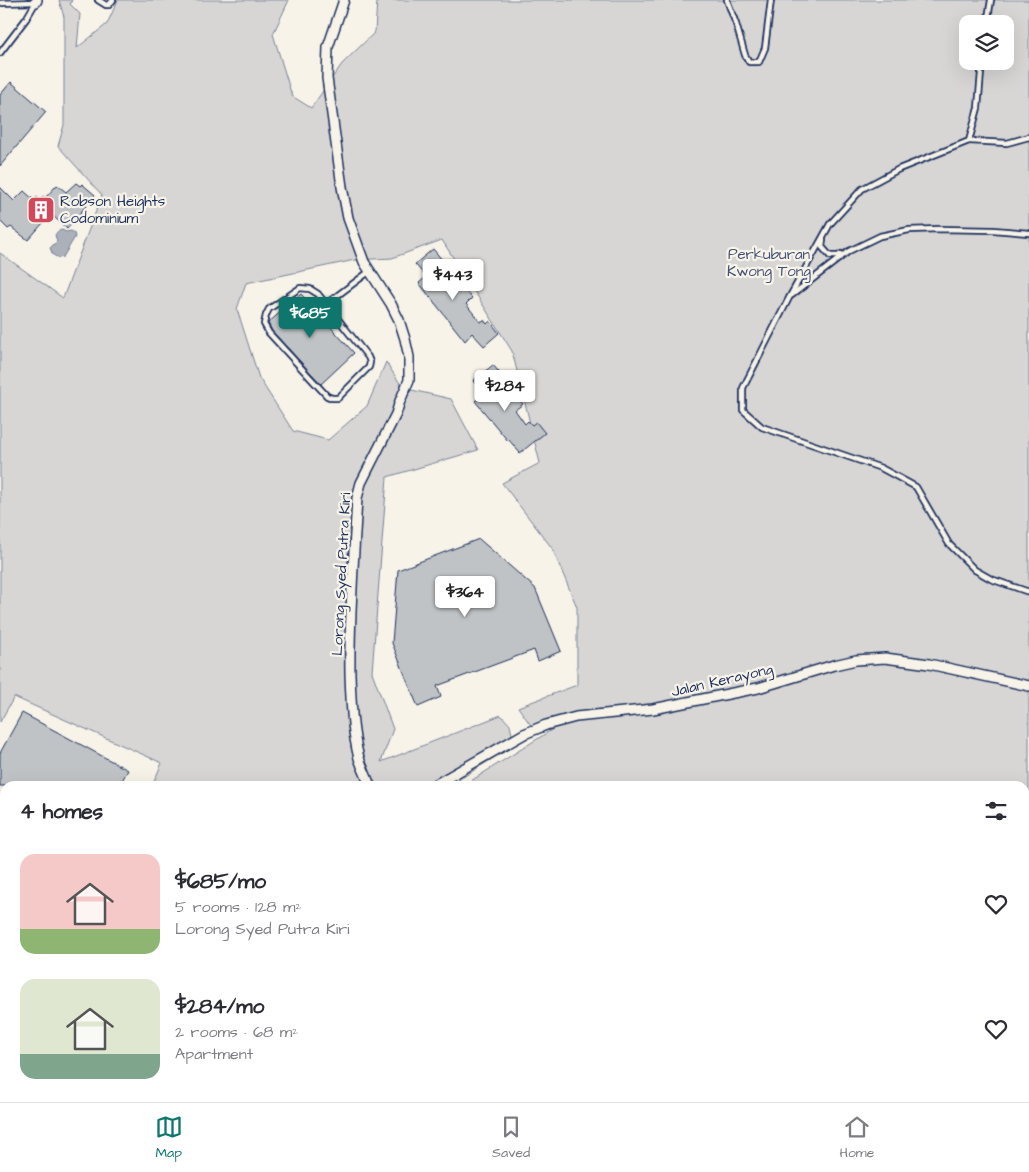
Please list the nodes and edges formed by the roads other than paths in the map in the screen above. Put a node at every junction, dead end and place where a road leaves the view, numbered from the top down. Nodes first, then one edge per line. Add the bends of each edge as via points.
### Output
1 (99, 0) edge
2 (114, 0) edge
3 (344, 0) edge
4 (727, 0) edge
5 (770, 0) edge
6 (991, 0) edge
7 (37, 1) edge
8 (0, 3) edge
9 (988, 15) edge
10 (0, 53) edge
11 (981, 70) edge
12 (1029, 137) edge
13 (969, 142) junction
14 (830, 224) junction
15 (1029, 233) edge
16 (849, 250) junction
17 (370, 271) junction
18 (789, 298) junction
19 (326, 304) junction
20 (1029, 592) edge
21 (1029, 686) edge
22 (368, 781) edge
23 (441, 781) edge

1 - 2 lane via 106,5
3 - 17 street, Lorong Syed Putra Kiri via 328,47 327,78 348,218
4 - 5 lane via 749,62 759,62 765,48
6 - 9 lane
7 - 8 lane
7 - 10 lane
11 - 13 lane via 978,108
12 - 13 lane via 1007,143
13 - 14 lane via 899,169 862,189
14 - 16 lane via 822,247 830,256
14 - 18 lane
15 - 16 lane via 909,230 880,236
16 - 18 lane
17 - 19 lane
17 - 22 street, Lorong Syed Putra Kiri via 399,320 409,357 408,380 396,414 360,483 357,498 351,608 351,691 358,751
18 - 20 lane via 742,388 743,410 762,427 881,468 916,488 949,544 975,570
19 - 19 lane via 370,362 369,367 338,398 327,396 264,324 269,309 300,288 310,289
21 - 23 street, Jalan Kerayong via 929,664 885,658 856,660 758,688 689,703 653,710 576,717 546,725

